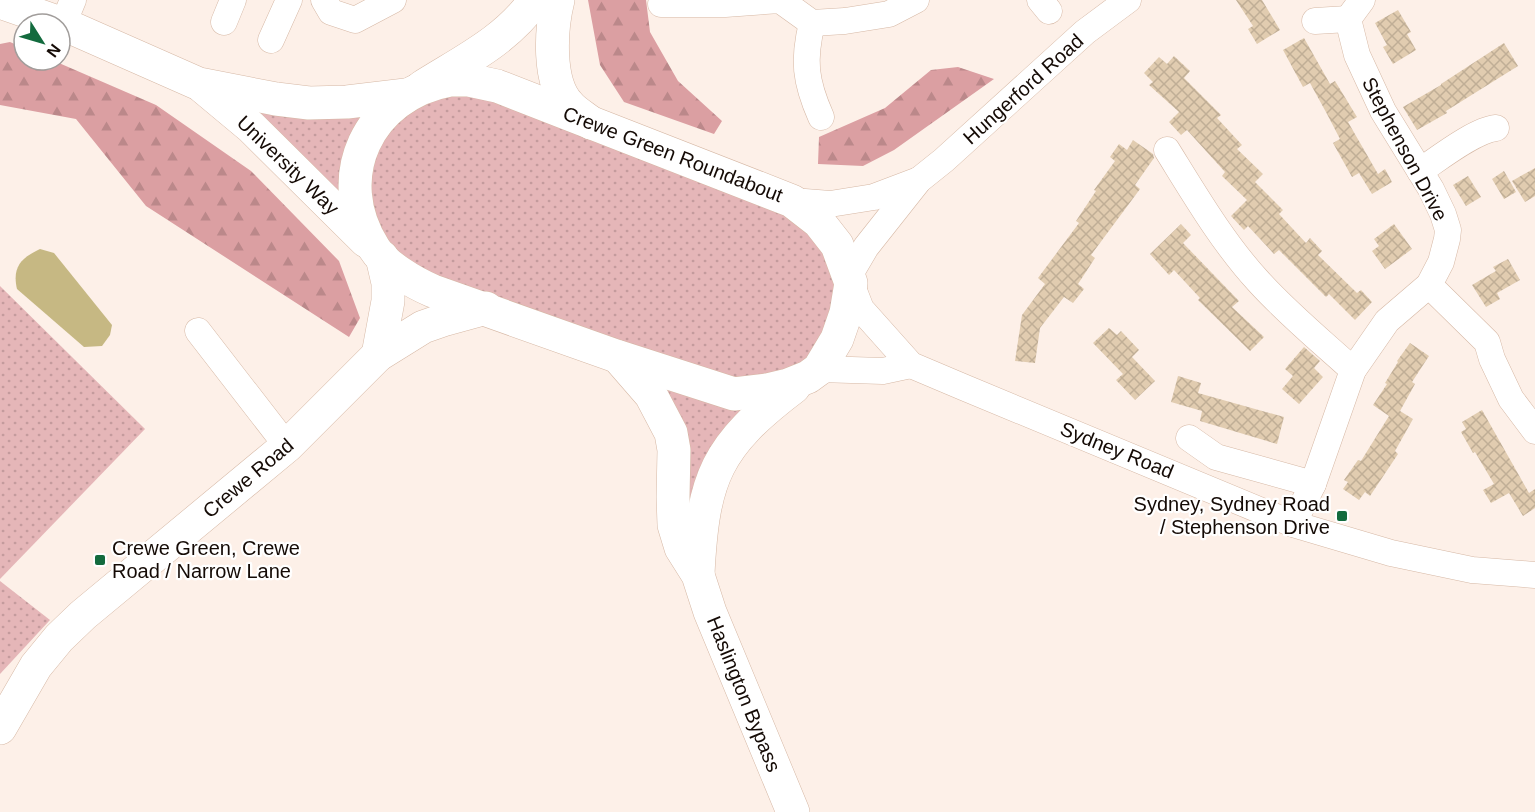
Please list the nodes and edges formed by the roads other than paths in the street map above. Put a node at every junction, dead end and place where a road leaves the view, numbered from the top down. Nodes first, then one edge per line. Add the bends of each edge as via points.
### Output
1 (289, 0) edge
2 (324, 0) edge
3 (393, 0) edge
4 (535, 0) edge
5 (558, 0) edge
6 (916, 0) edge
7 (1128, 0) edge
8 (0, 2) edge
9 (1355, 9) edge
10 (661, 10) edge
11 (68, 12) edge
12 (72, 14) edge
13 (1315, 21) dead end
14 (812, 23) junction
15 (271, 40) dead end
16 (199, 84) junction
17 (413, 92) junction
18 (821, 117) dead end
19 (591, 123) junction
20 (1496, 128) dead end
21 (1167, 150) dead end
22 (1420, 171) junction
23 (919, 180) junction
24 (792, 201) junction
25 (378, 254) junction
26 (850, 279) junction
27 (1429, 285) junction
28 (486, 308) junction
29 (198, 332) dead end
30 (378, 355) junction
31 (616, 356) junction
32 (911, 365) junction
33 (1353, 370) junction
34 (814, 373) junction
35 (1535, 430) edge
36 (1189, 438) dead end
37 (287, 446) junction
38 (1313, 484) junction
39 (1293, 524) junction
40 (698, 575) junction
41 (1535, 575) edge
42 (1, 729) edge
43 (793, 812) edge

1 - 15 street
2 - 3 street via 331,12 355,20
4 - 17 main road via 495,41
5 - 19 main road via 552,27 558,87 568,104
6 - 14 street via 889,14
7 - 23 street, Hungerford Road via 1084,32
8 - 11 main road, University Way
9 - 13 street, Stephenson Drive
9 - 22 street, Stephenson Drive via 1357,55 1379,102
10 - 14 street via 780,0
12 - 16 main road, University Way
14 - 18 street via 806,68
16 - 17 main road, University Way via 309,103 347,102
16 - 25 main road, University Way via 251,127
17 - 19 main road, Crewe Green Roundabout via 450,80 484,82
17 - 25 main road, Crewe Green Roundabout via 379,118 369,133 357,168 359,213
19 - 24 main road, Crewe Green Roundabout
20 - 22 street via 1481,132
21 - 33 street via 1257,280
22 - 27 street, Stephenson Drive via 1448,230 1441,262
23 - 24 street, Hungerford Road via 874,197 830,204
23 - 26 street, Hungerford Road via 866,247
24 - 26 main road, Crewe Green Roundabout via 819,222 837,245
25 - 28 main road via 419,285
25 - 30 main road via 388,283 388,302
26 - 32 street, Sydney Road via 861,309
26 - 34 main road via 846,313 837,339
27 - 33 street, Stephenson Drive via 1387,321
27 - 35 street via 1487,342 1511,399
28 - 30 main road, Crewe Road via 423,327
28 - 31 main road
29 - 37 street
30 - 37 main road, Crewe Road
31 - 34 main road via 734,394 788,385
31 - 40 main road, Haslington Bypass via 651,395 671,433 674,525 681,548
32 - 34 street via 883,371
32 - 39 street, Sydney Road
33 - 38 street, Stephenson Drive
34 - 40 main road, Haslington Bypass via 762,412 733,440 718,465 707,491 700,528
36 - 38 street, Sydney Road via 1216,457
37 - 42 main road, Crewe Road via 59,638 36,666
38 - 39 street, Stephenson Drive
39 - 41 street, Sydney Road via 1450,566
40 - 43 main road, Haslington Bypass

